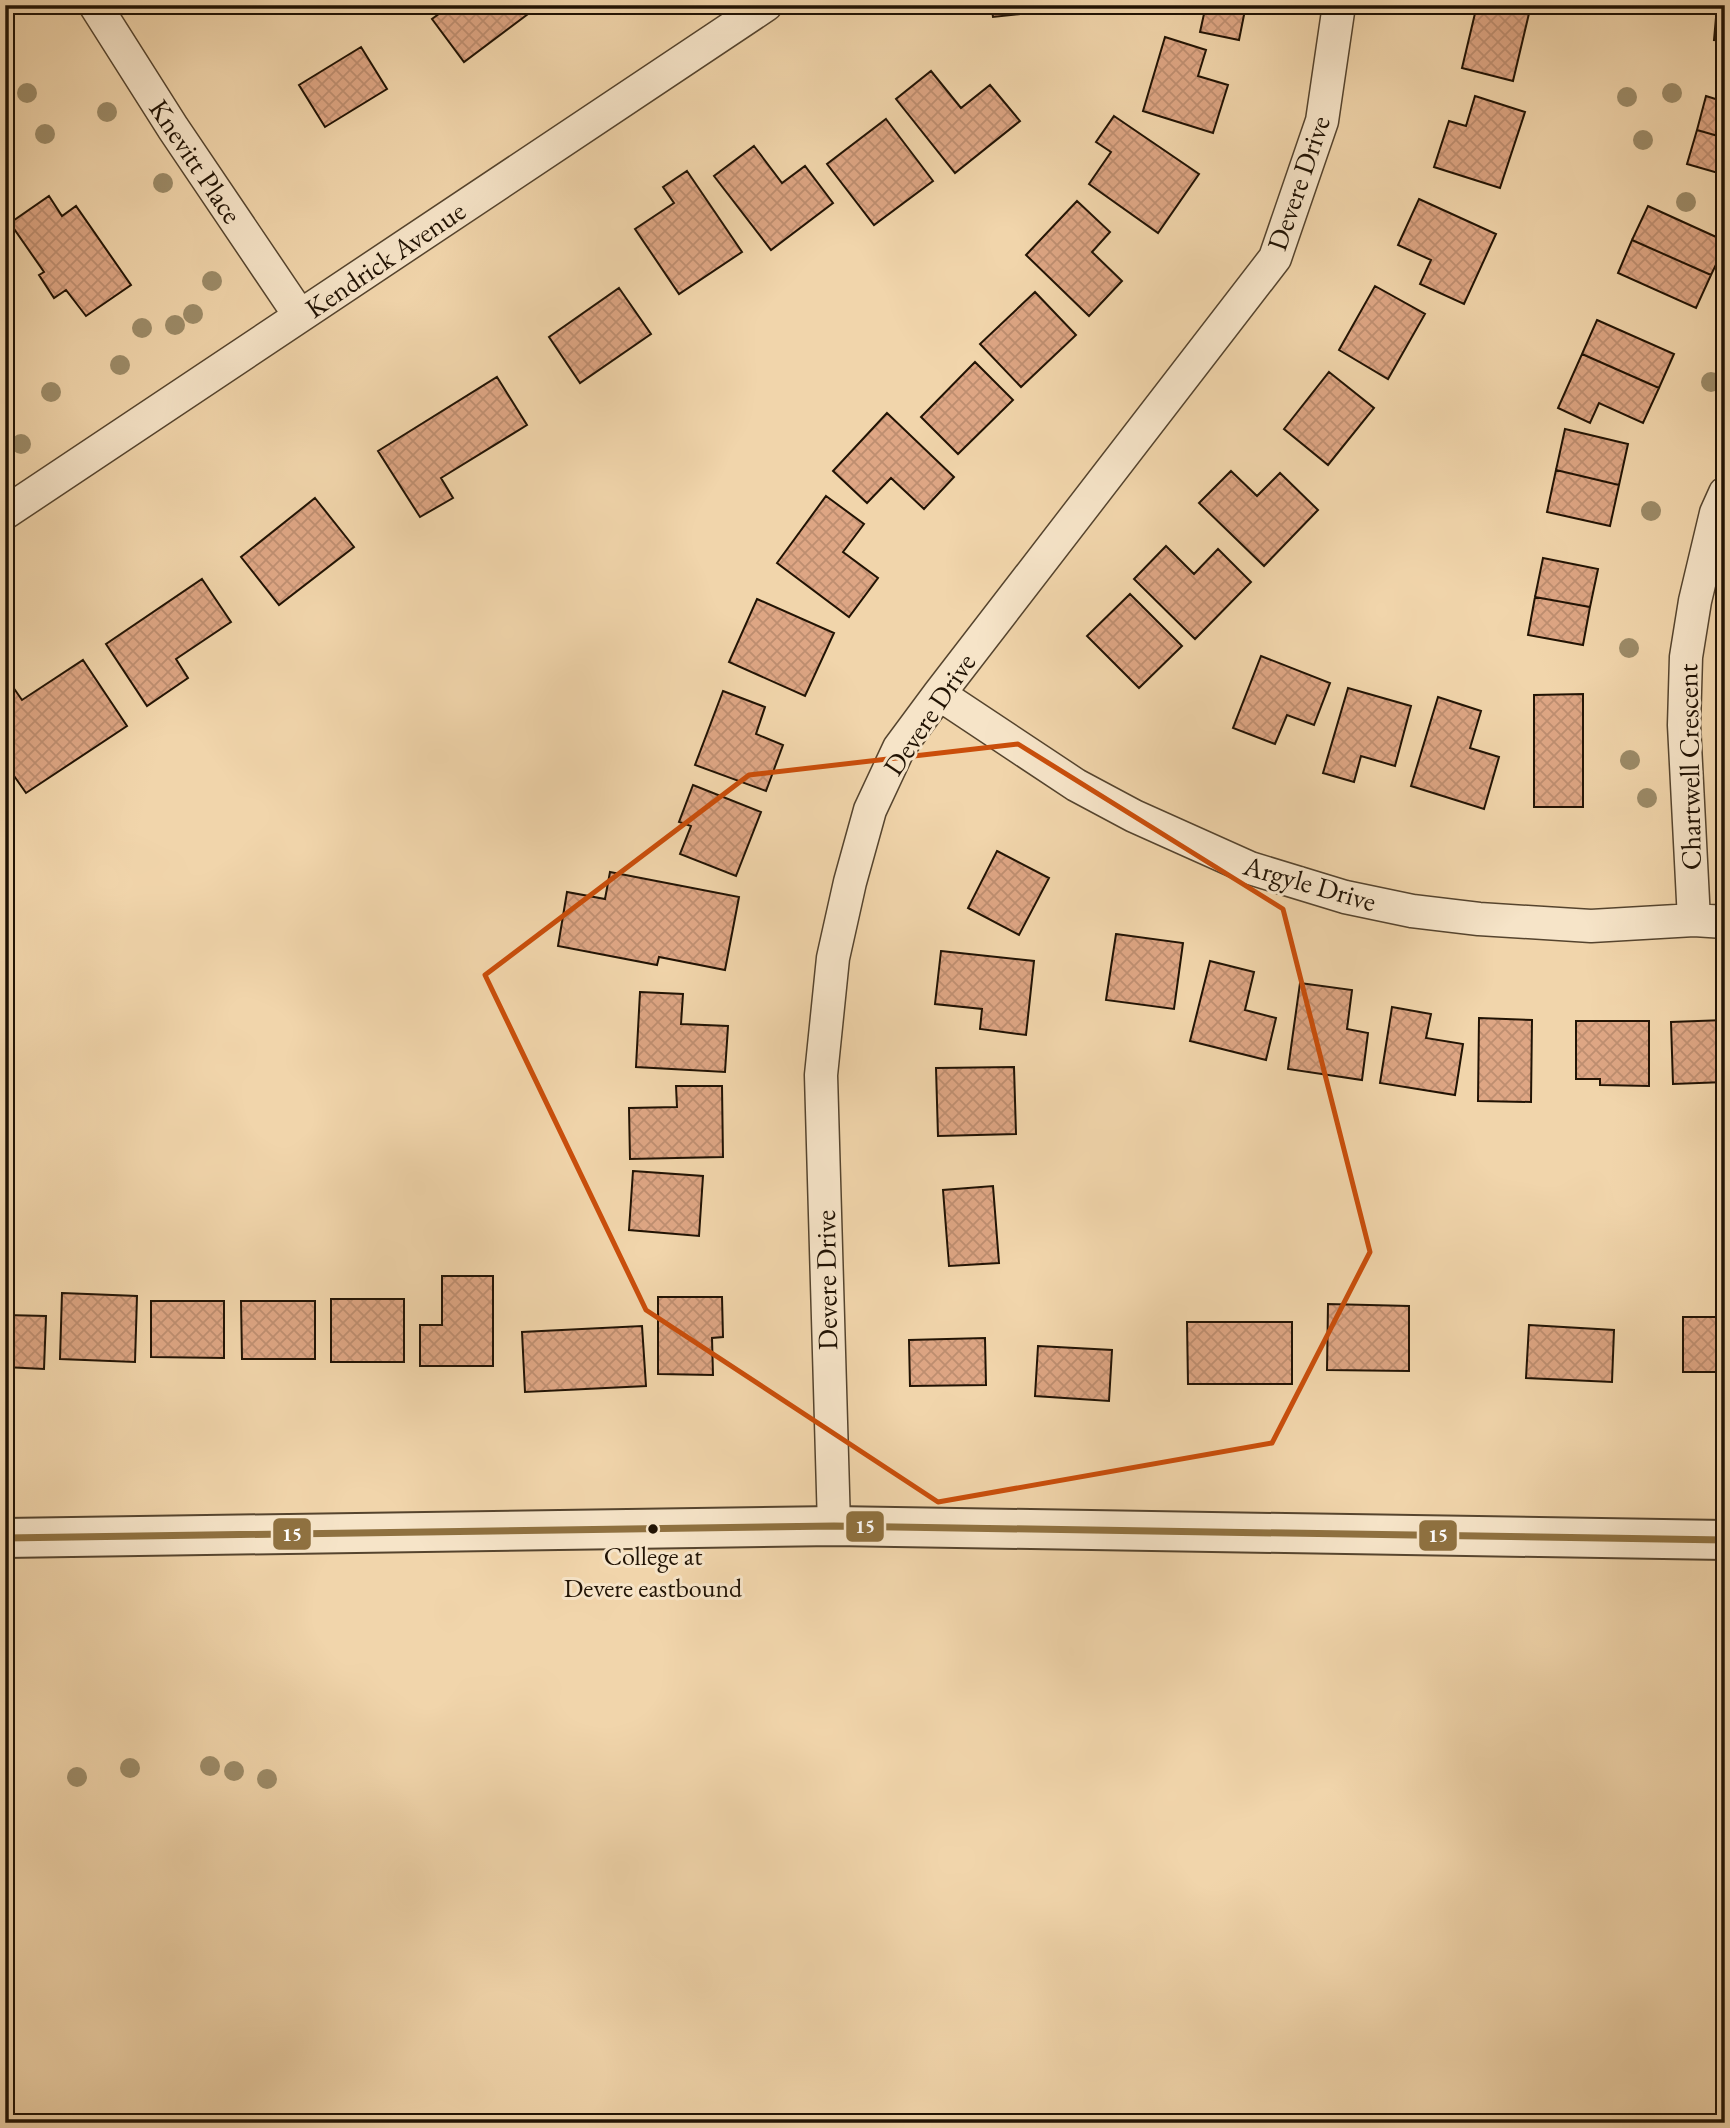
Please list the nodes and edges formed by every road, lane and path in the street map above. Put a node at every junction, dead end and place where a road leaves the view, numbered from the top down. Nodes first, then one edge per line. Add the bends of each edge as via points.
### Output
1 (95, 5) edge
2 (766, 5) edge
3 (1339, 5) edge
4 (300, 316) junction
5 (1725, 493) edge
6 (5, 513) edge
7 (939, 694) junction
8 (1694, 920) junction
9 (1725, 922) edge
10 (834, 1526) junction
11 (5, 1538) edge
12 (1725, 1541) edge

1 - 4 street, Knevitt Place
2 - 4 street, Kendrick Avenue
3 - 7 street, Devere Drive via 1322,121 1275,258
4 - 6 street, Kendrick Avenue
5 - 8 street, Chartwell Crescent via 1698,588 1686,657 1684,725
7 - 8 street, Argyle Drive via 1076,785 1134,816 1250,868 1333,894 1479,919 1591,926
7 - 10 street, Devere Drive via 900,748 870,810 833,958 821,1075
8 - 9 street, Argyle Drive
10 - 11 street
10 - 12 street

